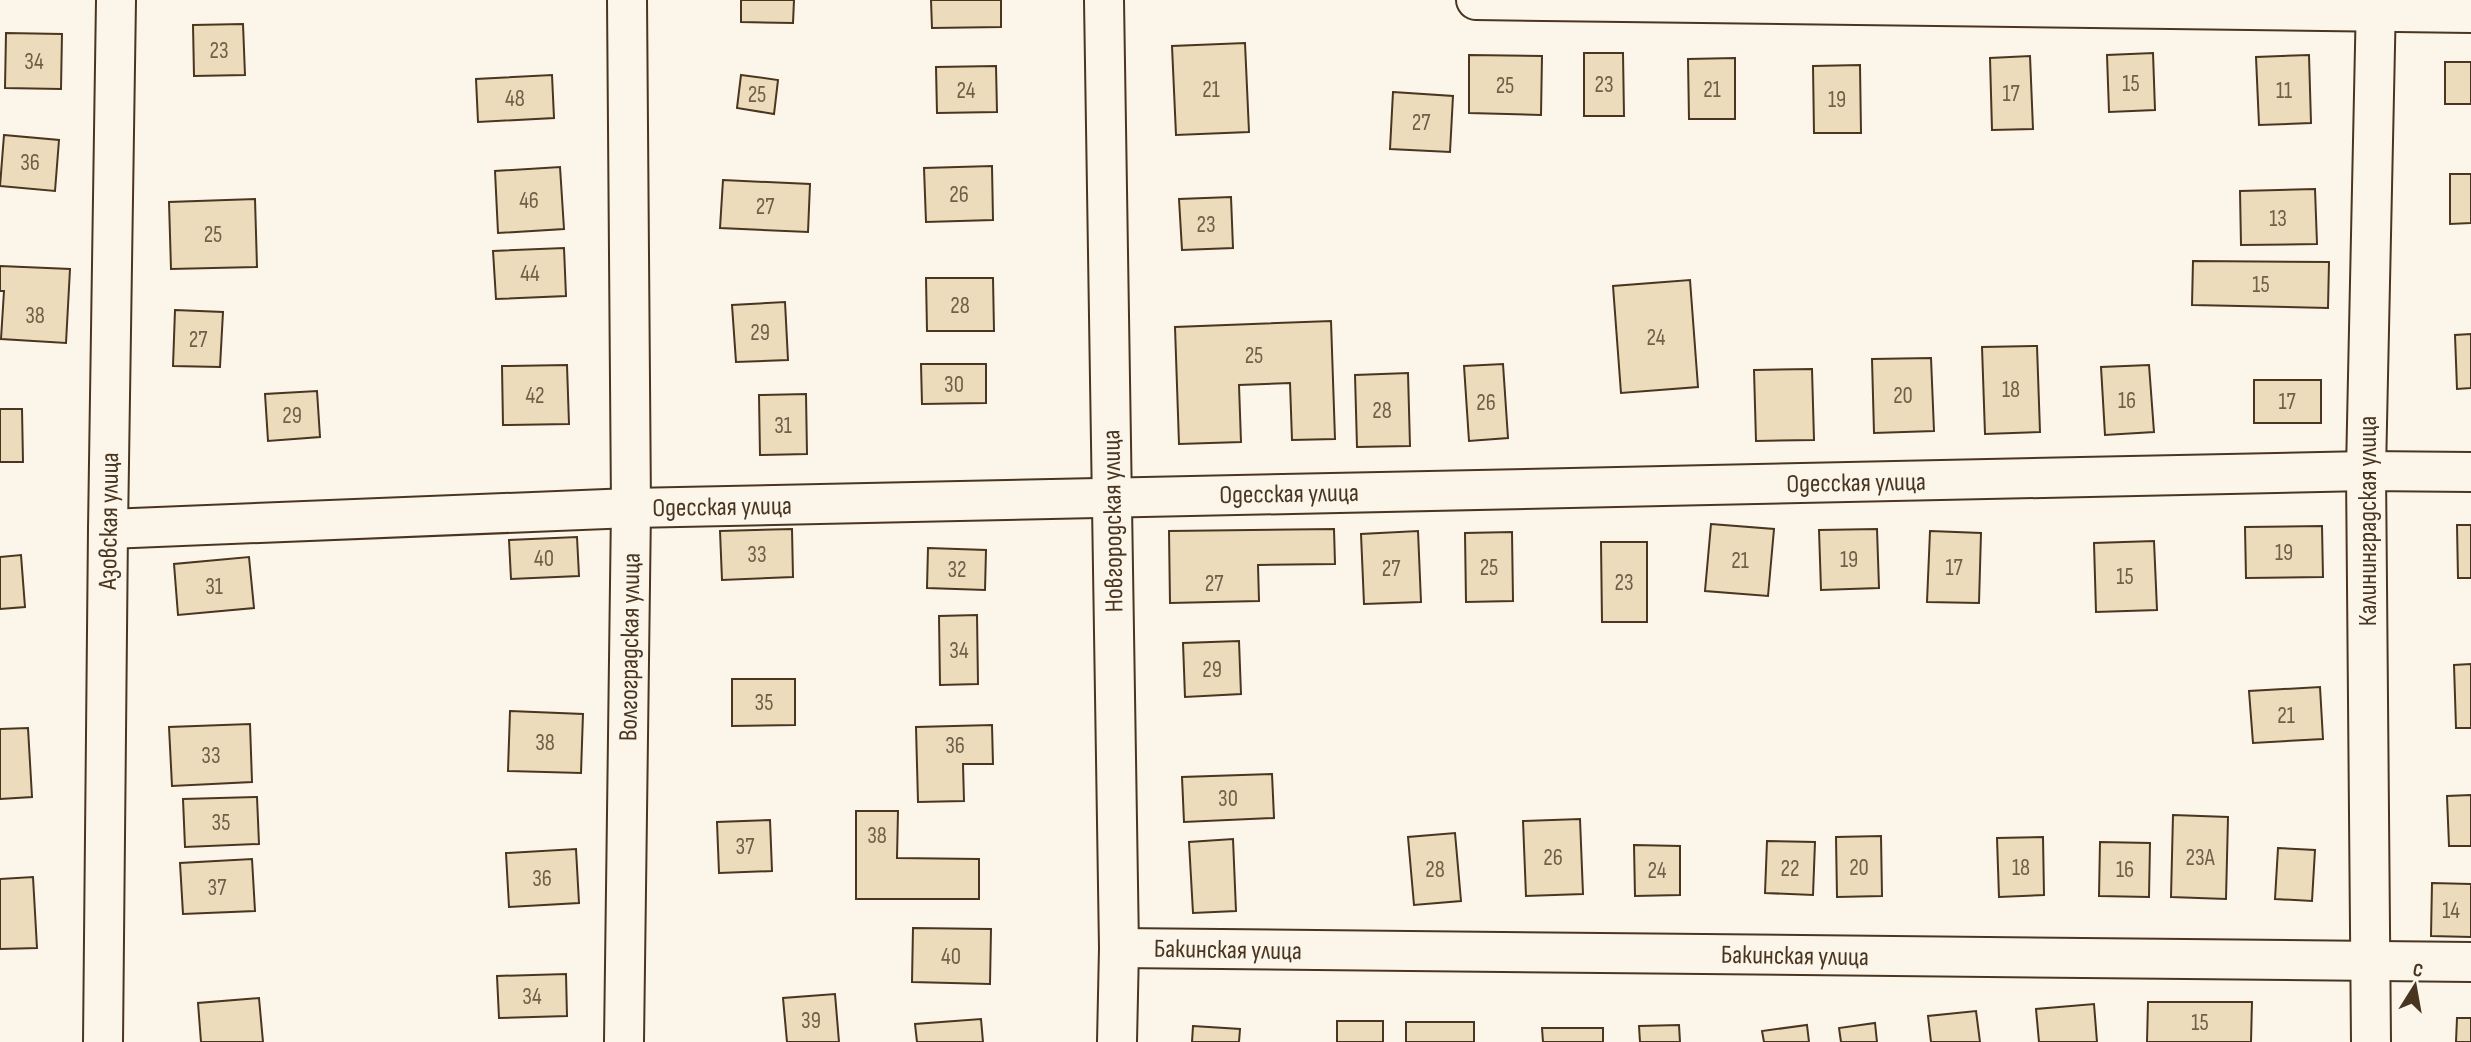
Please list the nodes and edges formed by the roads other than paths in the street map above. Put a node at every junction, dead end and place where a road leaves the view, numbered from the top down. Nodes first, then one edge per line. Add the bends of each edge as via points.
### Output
1 (116, 0) edge
2 (627, 0) edge
3 (1104, 0) edge
4 (1476, 0) edge
5 (2376, 6) edge
6 (2471, 13) edge
7 (2365, 471) junction
8 (2471, 472) edge
9 (1111, 497) junction
10 (631, 508) junction
11 (107, 529) junction
12 (1119, 948) junction
13 (2369, 960) junction
14 (2471, 962) edge
15 (103, 1042) edge
16 (624, 1042) edge
17 (1117, 1042) edge
18 (2371, 1042) edge

1 - 11 street, Азовская улица
2 - 10 street, Волгоградская улица
3 - 9 street, Новгородская улица
4 - 5 street
5 - 6 street
5 - 7 street, Калининградская улица
7 - 8 street, Одесская улица
7 - 9 street, Одесская улица
7 - 13 street, Калининградская улица
9 - 10 street, Одесская улица
9 - 12 street, Новгородская улица
10 - 11 street, Одесская улица
10 - 16 street, Волгоградская улица
11 - 15 street, Азовская улица
12 - 13 street, Бакинская улица
12 - 17 street, Новгородская улица
13 - 14 street, Бакинская улица
13 - 18 street, Калининградская улица

